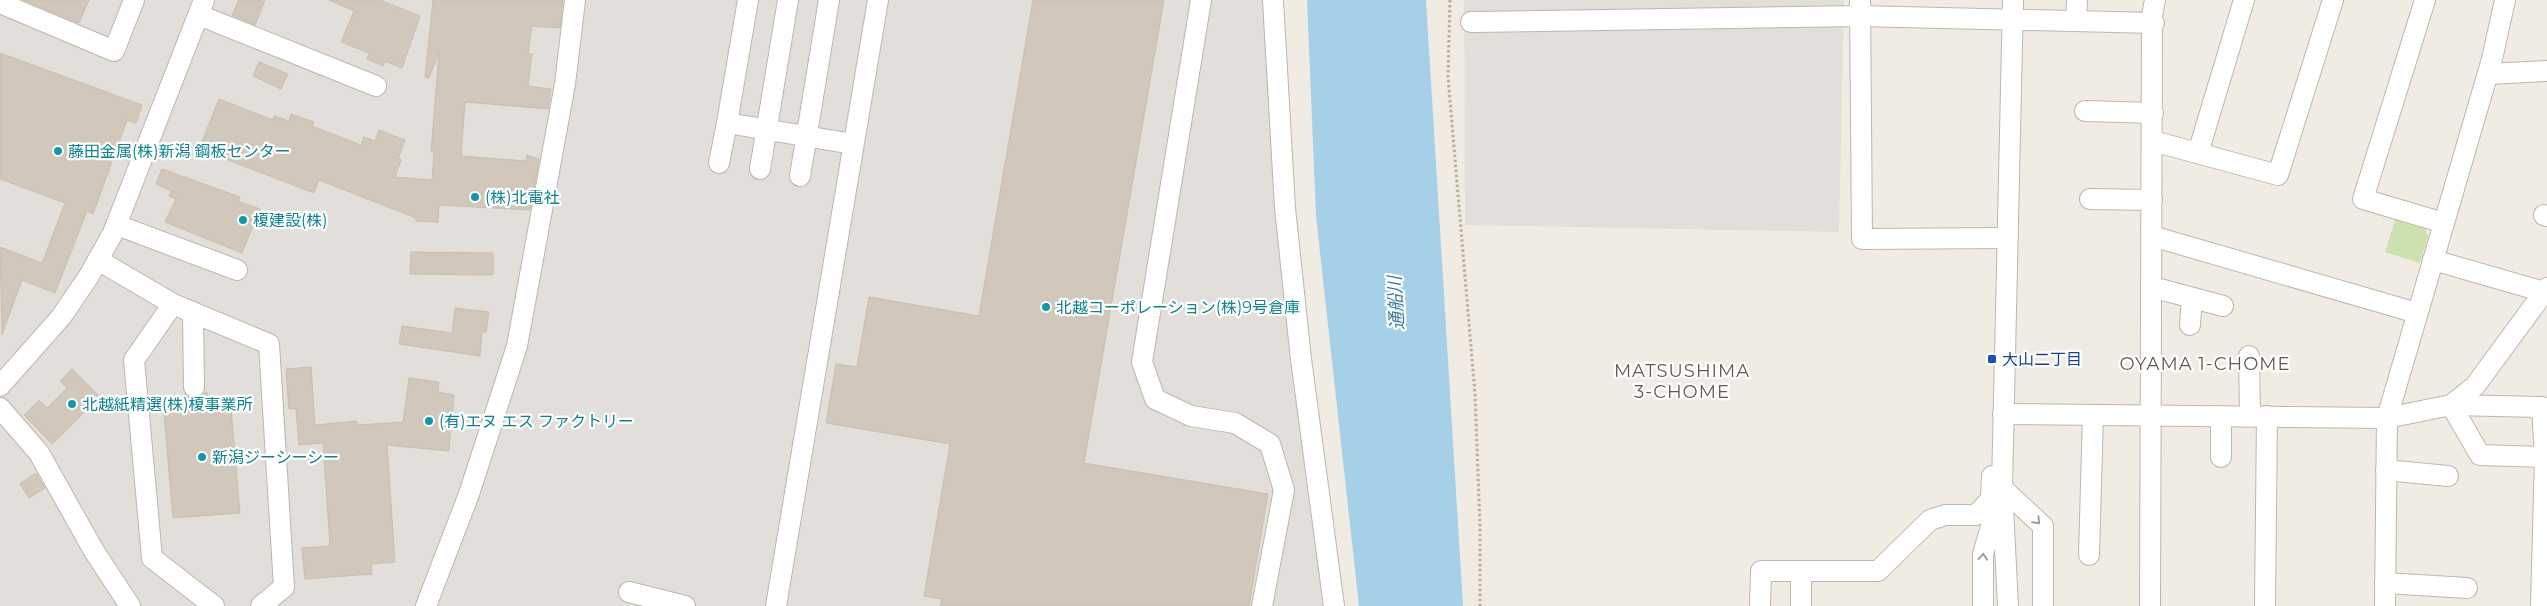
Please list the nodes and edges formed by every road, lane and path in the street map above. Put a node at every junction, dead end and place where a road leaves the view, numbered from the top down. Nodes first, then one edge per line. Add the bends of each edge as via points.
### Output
1 (134, 0) edge
2 (575, 0) edge
3 (748, 0) edge
4 (788, 0) edge
5 (829, 0) edge
6 (878, 0) edge
7 (1201, 0) edge
8 (1273, 0) edge
9 (1450, 0) edge
10 (2077, 0) edge
11 (2155, 0) edge
12 (2244, 0) edge
13 (2333, 0) edge
14 (2425, 0) edge
15 (2505, 0) edge
16 (0, 2) edge
17 (202, 7) edge
18 (1860, 8) edge
19 (2013, 10) edge
20 (2076, 21) junction
21 (1471, 22) dead end
22 (2154, 23) junction
23 (2547, 71) edge
24 (2488, 74) junction
25 (376, 86) dead end
26 (2085, 111) dead end
27 (2153, 113) junction
28 (727, 123) junction
29 (766, 129) junction
30 (806, 136) junction
31 (2153, 141) junction
32 (854, 144) junction
33 (2198, 153) junction
34 (720, 163) dead end
35 (760, 169) dead end
36 (800, 176) dead end
37 (2090, 199) dead end
38 (2152, 200) junction
39 (2444, 223) junction
40 (117, 224) junction
41 (2152, 236) junction
42 (2006, 238) junction
43 (98, 260) junction
44 (2433, 260) junction
45 (237, 270) dead end
46 (2152, 287) junction
47 (2546, 290) edge
48 (2192, 298) junction
49 (173, 304) junction
50 (2223, 306) dead end
51 (193, 312) junction
52 (2417, 313) junction
53 (2190, 325) dead end
54 (2249, 356) dead end
55 (0, 386) edge
56 (194, 387) dead end
57 (2451, 404) junction
58 (0, 408) edge
59 (2003, 414) junction
60 (2093, 415) junction
61 (2150, 416) junction
62 (2221, 416) junction
63 (2258, 416) junction
64 (2387, 418) junction
65 (2003, 445) junction
66 (2221, 457) dead end
67 (2545, 457) junction
68 (2386, 470) junction
69 (2448, 476) dead end
70 (2002, 488) junction
71 (2089, 555) dead end
72 (1801, 571) junction
73 (2385, 583) junction
74 (2467, 588) dead end
75 (629, 592) dead end
76 (2541, 604) dead end
77 (130, 606) edge
78 (214, 606) edge
79 (261, 606) edge
80 (426, 606) edge
81 (685, 606) edge
82 (776, 606) edge
83 (1262, 606) edge
84 (1334, 606) edge
85 (1480, 606) edge
86 (1760, 606) edge
87 (1801, 606) edge
88 (1983, 606) edge
89 (2008, 606) edge
90 (2043, 606) edge
91 (2150, 606) edge
92 (2265, 606) edge
93 (2385, 606) edge

1 - 16 street via 114,50
2 - 80 street via 565,84 517,346 470,494
3 - 28 street
4 - 29 street
5 - 30 street
6 - 32 street
7 - 83 street via 1142,362 1155,399 1192,416 1235,423 1270,444 1284,490
8 - 84 street via 1286,217 1301,359
9 - 85 path via 1448,78 1475,394
10 - 20 street
11 - 22 street
12 - 33 street
13 - 33 street via 2278,175
14 - 39 street via 2363,199
15 - 24 street
17 - 25 street
17 - 40 street
18 - 19 street
18 - 21 street
18 - 42 street via 1862,240
19 - 20 street
19 - 42 street
20 - 22 street
22 - 27 street
23 - 24 street
24 - 39 street
26 - 27 street
27 - 31 street
28 - 29 street
28 - 34 street
29 - 30 street
29 - 35 street
30 - 32 street
30 - 36 street
31 - 33 street
31 - 38 street
32 - 82 street
37 - 38 street
38 - 41 street
39 - 44 street
40 - 43 street
40 - 45 street
41 - 46 street
41 - 52 street
42 - 59 street
43 - 49 street
43 - 55 street via 61,317
44 - 47 street
44 - 52 street
46 - 48 street
46 - 61 street
47 - 57 street via 2475,386
48 - 50 street
48 - 53 street
49 - 51 street
49 - 78 street via 134,360 152,558
51 - 56 street
51 - 79 street via 269,344 284,587
52 - 64 street
54 - 63 street
57 - 64 street
57 - 67 street via 2480,455
57 - 67 street via 2542,406
58 - 77 street via 39,453 94,551
59 - 60 street
59 - 65 street
60 - 61 street
60 - 71 street
61 - 62 street
61 - 91 street
62 - 63 street
62 - 66 street
63 - 64 street
63 - 92 street
64 - 68 street
65 - 70 street
65 - 72 street via 1993,458 1991,499 1976,515 1945,515 1930,520 1878,571
67 - 76 street
68 - 69 street
68 - 73 street
88 -> 70 street via 1983,554
70 - 89 street
70 -> 90 street via 2043,526
72 - 86 street via 1761,571
72 - 87 street
73 - 74 street
73 - 93 street
75 - 81 street

